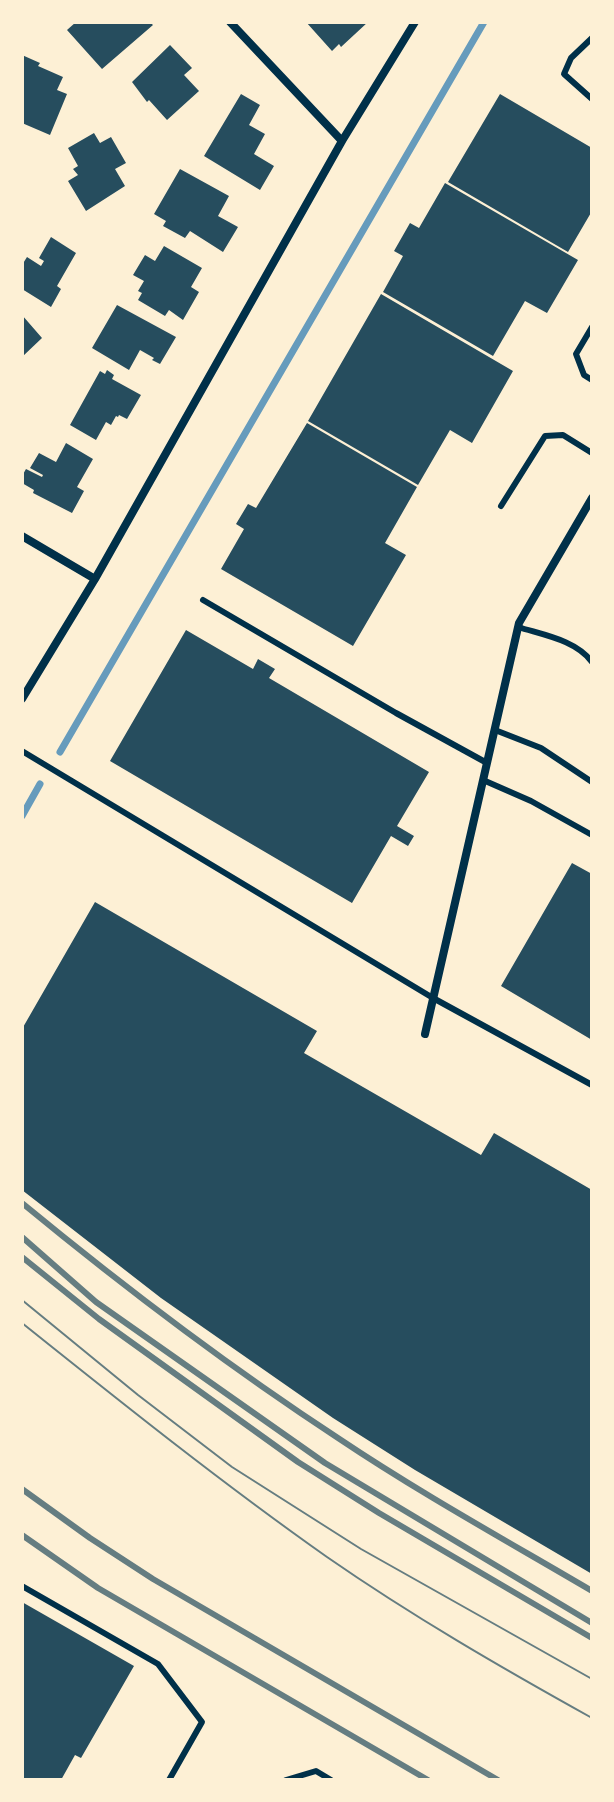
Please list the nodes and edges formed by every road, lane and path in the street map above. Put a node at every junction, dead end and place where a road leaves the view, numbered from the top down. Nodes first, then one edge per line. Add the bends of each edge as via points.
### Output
1 (230, 22) edge
2 (415, 22) edge
3 (592, 38) edge
4 (592, 99) edge
5 (342, 141) junction
6 (592, 327) edge
7 (592, 380) edge
8 (592, 453) edge
9 (592, 498) edge
10 (501, 506) dead end
11 (22, 536) edge
12 (95, 579) junction
13 (203, 600) dead end
14 (518, 627) junction
15 (592, 662) edge
16 (22, 699) edge
17 (495, 730) junction
18 (22, 751) edge
19 (487, 763) junction
20 (483, 780) junction
21 (592, 782) edge
22 (592, 835) edge
23 (433, 998) junction
24 (425, 1034) dead end
25 (592, 1085) edge
26 (22, 1586) edge
27 (169, 1780) edge
28 (286, 1780) edge
29 (331, 1780) edge

1 - 5 street
2 - 5 street
3 - 4 lane via 571,58 564,74
5 - 12 street
6 - 7 lane via 576,354 584,375
8 - 10 lane via 563,435 545,436
9 - 14 street
11 - 12 street
12 - 16 street
13 - 19 lane
14 - 15 lane via 568,643
14 - 17 street
17 - 19 street
17 - 21 lane via 541,748
18 - 23 lane
19 - 20 street
20 - 22 lane
20 - 23 street
23 - 24 street
23 - 25 lane
26 - 27 lane via 158,1664 202,1722
28 - 29 lane via 316,1771

